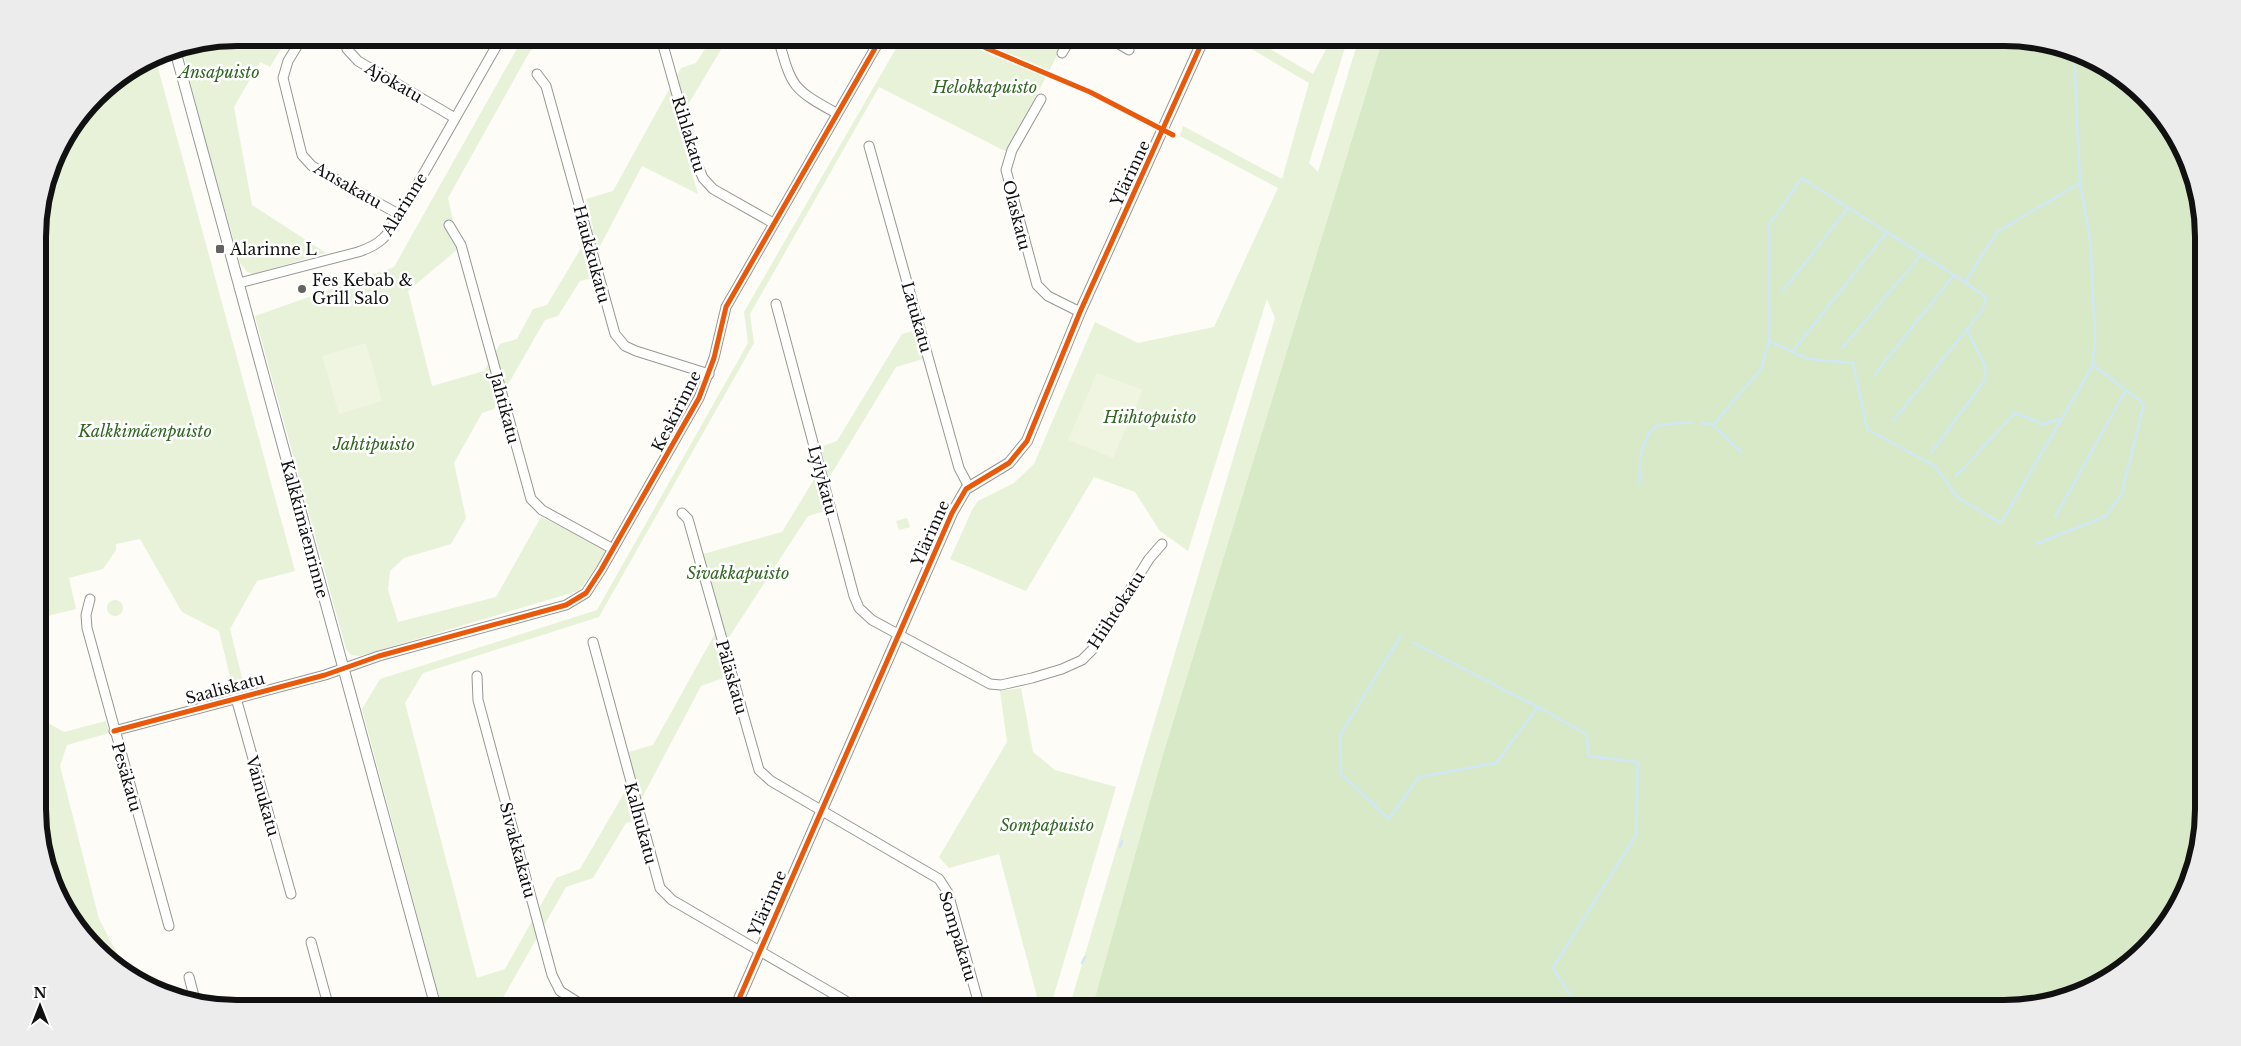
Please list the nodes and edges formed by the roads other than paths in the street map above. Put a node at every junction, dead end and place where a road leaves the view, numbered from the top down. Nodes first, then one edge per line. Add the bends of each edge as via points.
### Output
1 (297, 46) edge
2 (346, 46) edge
3 (496, 46) edge
4 (663, 46) edge
5 (780, 46) edge
6 (876, 46) edge
7 (1066, 46) edge
8 (1122, 46) edge
9 (1200, 46) edge
10 (1129, 50) dead end
11 (1062, 53) dead end
12 (177, 56) edge
13 (537, 74) dead end
14 (1041, 100) dead end
15 (836, 114) junction
16 (455, 118) junction
17 (869, 146) dead end
18 (400, 215) junction
19 (774, 223) junction
20 (450, 225) dead end
21 (238, 283) junction
22 (776, 304) dead end
23 (1080, 312) junction
24 (709, 374) junction
25 (969, 487) junction
26 (682, 513) dead end
27 (1162, 544) dead end
28 (613, 548) junction
29 (90, 599) dead end
30 (899, 635) junction
31 (593, 642) dead end
32 (342, 669) junction
33 (477, 676) dead end
34 (236, 698) junction
35 (114, 731) junction
36 (822, 810) junction
37 (291, 894) dead end
38 (169, 926) dead end
39 (311, 942) dead end
40 (760, 951) junction
41 (189, 977) dead end
42 (194, 994) edge
43 (327, 1000) edge
44 (434, 1000) edge
45 (574, 1000) edge
46 (739, 1000) edge
47 (844, 1000) edge
48 (978, 1000) edge

1 - 18 street, Ansakatu via 283,78 302,155 312,166
2 - 16 street, Ajokatu via 358,61
3 - 16 street, Alarinne
4 - 19 street, Rihlakatu via 703,178 713,189
5 - 15 street via 794,84
6 - 15 street, Keskirinne
7 - 11 street
8 - 10 street
9 - 23 street, Ylärinne
12 - 21 street, Kalkkimäenrinne
13 - 24 street, Haukkukatu via 546,86 614,334 625,346 636,351
14 - 23 street, Olaskatu via 1009,156 1007,176 1037,285 1048,296
15 - 19 street, Keskirinne
16 - 18 street, Alarinne
17 - 25 street, Latukatu via 958,468
18 - 21 street, Alarinne via 384,240 371,248
19 - 24 street, Keskirinne via 726,307
20 - 28 street, Jahtikatu via 461,245 531,499 542,510
21 - 32 street, Kalkkimäenrinne
22 - 30 street, Lylykatu via 856,603 872,620
23 - 25 street, Ylärinne via 1027,441 1009,463
24 - 28 street, Keskirinne via 691,414
25 - 30 street, Ylärinne via 952,513
26 - 36 street, Päläskatu via 689,524 759,770 771,781
27 - 30 street, Hiihtokatu via 1093,649 1082,660 1062,669 1010,683 990,684
28 - 32 street, Keskirinne via 591,586 574,601
29 - 35 street, Pesäkatu via 87,628
30 - 36 street, Ylärinne
31 - 40 street, Kalhukatu via 660,888 672,900
32 - 34 street, Saaliskatu
32 - 44 street, Kalkkimäenrinne
33 - 45 street, Sivakkakatu via 478,700 552,974 560,991
34 - 35 street, Saaliskatu
34 - 37 street, Vainukatu
35 - 38 street, Pesäkatu
36 - 40 street, Ylärinne
36 - 48 street, Sompakatu via 933,874 944,886
39 - 43 street
40 - 46 street, Ylärinne
40 - 47 street, Kalhukatu
41 - 42 street

